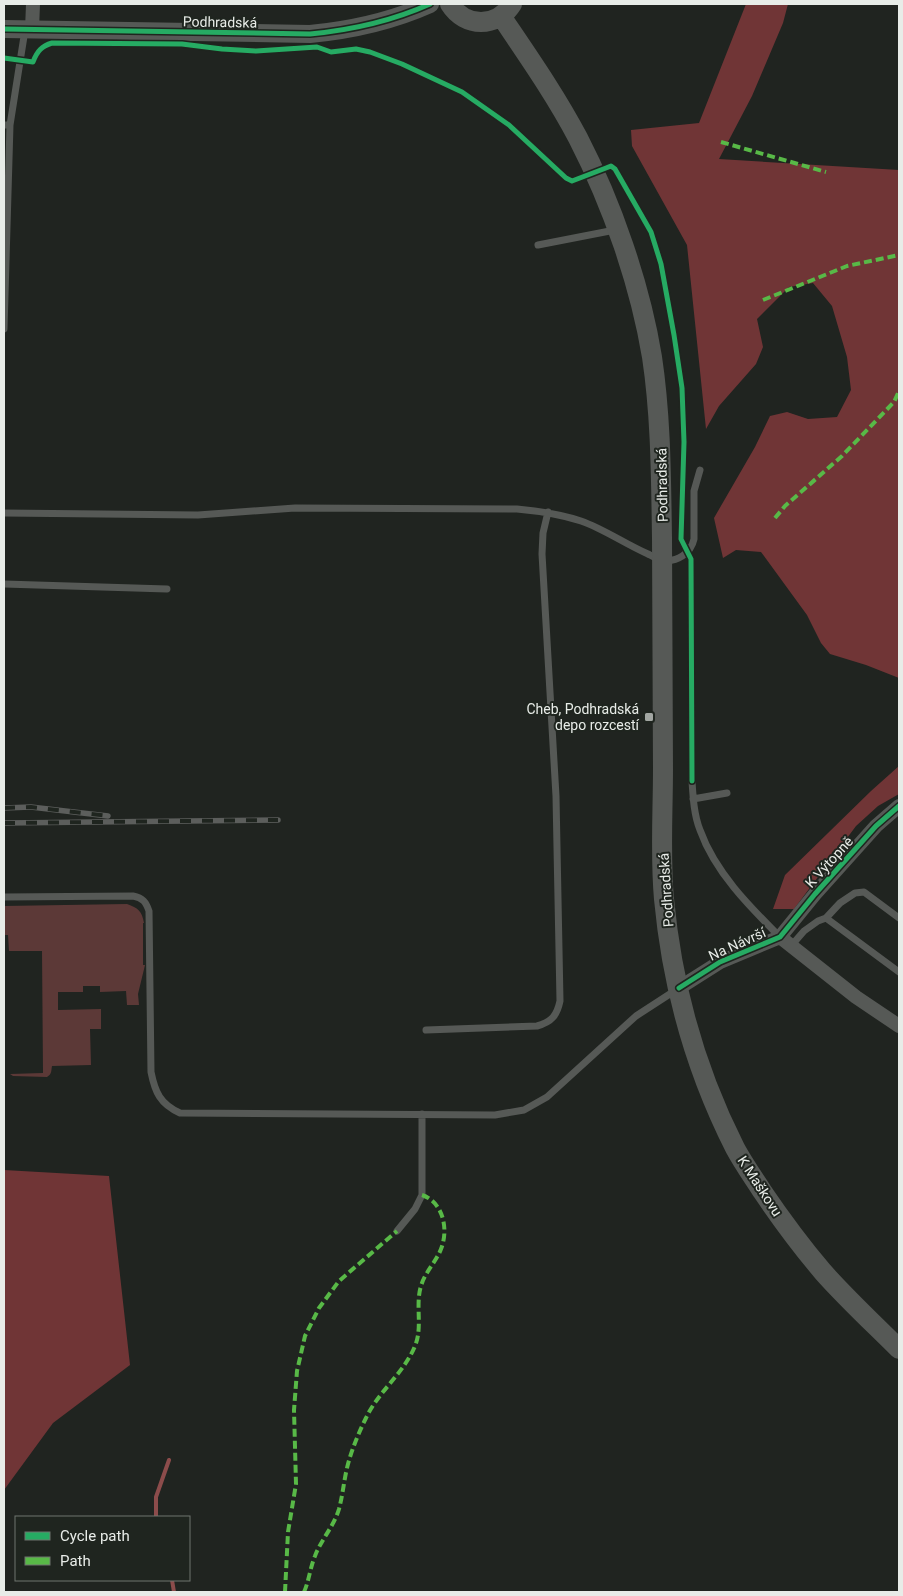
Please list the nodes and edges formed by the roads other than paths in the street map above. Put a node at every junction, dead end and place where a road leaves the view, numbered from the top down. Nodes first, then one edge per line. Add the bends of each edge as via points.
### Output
1 (33, 4) edge
2 (430, 4) edge
3 (450, 4) edge
4 (507, 10) edge
5 (4, 29) edge
6 (28, 29) junction
7 (7, 125) edge
8 (618, 229) junction
9 (538, 245) dead end
10 (4, 329) edge
11 (700, 470) dead end
12 (548, 512) junction
13 (4, 513) edge
14 (663, 560) junction
15 (4, 584) edge
16 (167, 589) dead end
17 (692, 781) dead end
18 (727, 793) dead end
19 (693, 800) junction
20 (899, 806) edge
21 (4, 897) edge
22 (826, 918) junction
23 (899, 918) edge
24 (780, 937) junction
25 (791, 946) junction
26 (899, 972) edge
27 (679, 988) junction
28 (899, 1026) edge
29 (426, 1030) dead end
30 (422, 1114) junction
31 (397, 1231) dead end
32 (899, 1349) edge

1 - 6 street
2 - 6 street, Podhradská via 381,22 310,34
3 - 4 main road via 459,15 472,21 487,22
4 - 8 main road, Podhradská via 578,138
5 - 6 street, Podhradská
6 - 7 lane
7 - 10 lane
8 - 9 lane
8 - 14 main road, Podhradská via 651,354 661,444
11 - 14 lane via 694,491 693,546 679,558
12 - 13 lane via 517,509 295,508 198,515
12 - 14 lane via 583,521
12 - 29 lane via 542,554 556,796 560,1001 557,1013 548,1023 537,1026
14 - 27 main road, Podhradská via 662,859 664,900
15 - 16 lane
17 - 19 lane
18 - 19 lane
19 - 24 lane via 700,830 719,866 745,901
20 - 24 street, K Výtopně via 876,826
21 - 30 lane via 133,896 146,902 149,911 151,1072 154,1089 170,1109 180,1113
22 - 23 lane via 840,903 855,893 864,892
22 - 25 lane via 804,931
22 - 26 lane
24 - 25 street, Na Návrší
24 - 27 street, Na Návrší via 720,962
25 - 28 street, Na Návrší
27 - 30 lane via 636,1016 547,1096 524,1110 495,1115
27 - 32 main road, K Maškovu via 703,1075 737,1152 786,1227 824,1273
30 - 31 lane via 422,1196

